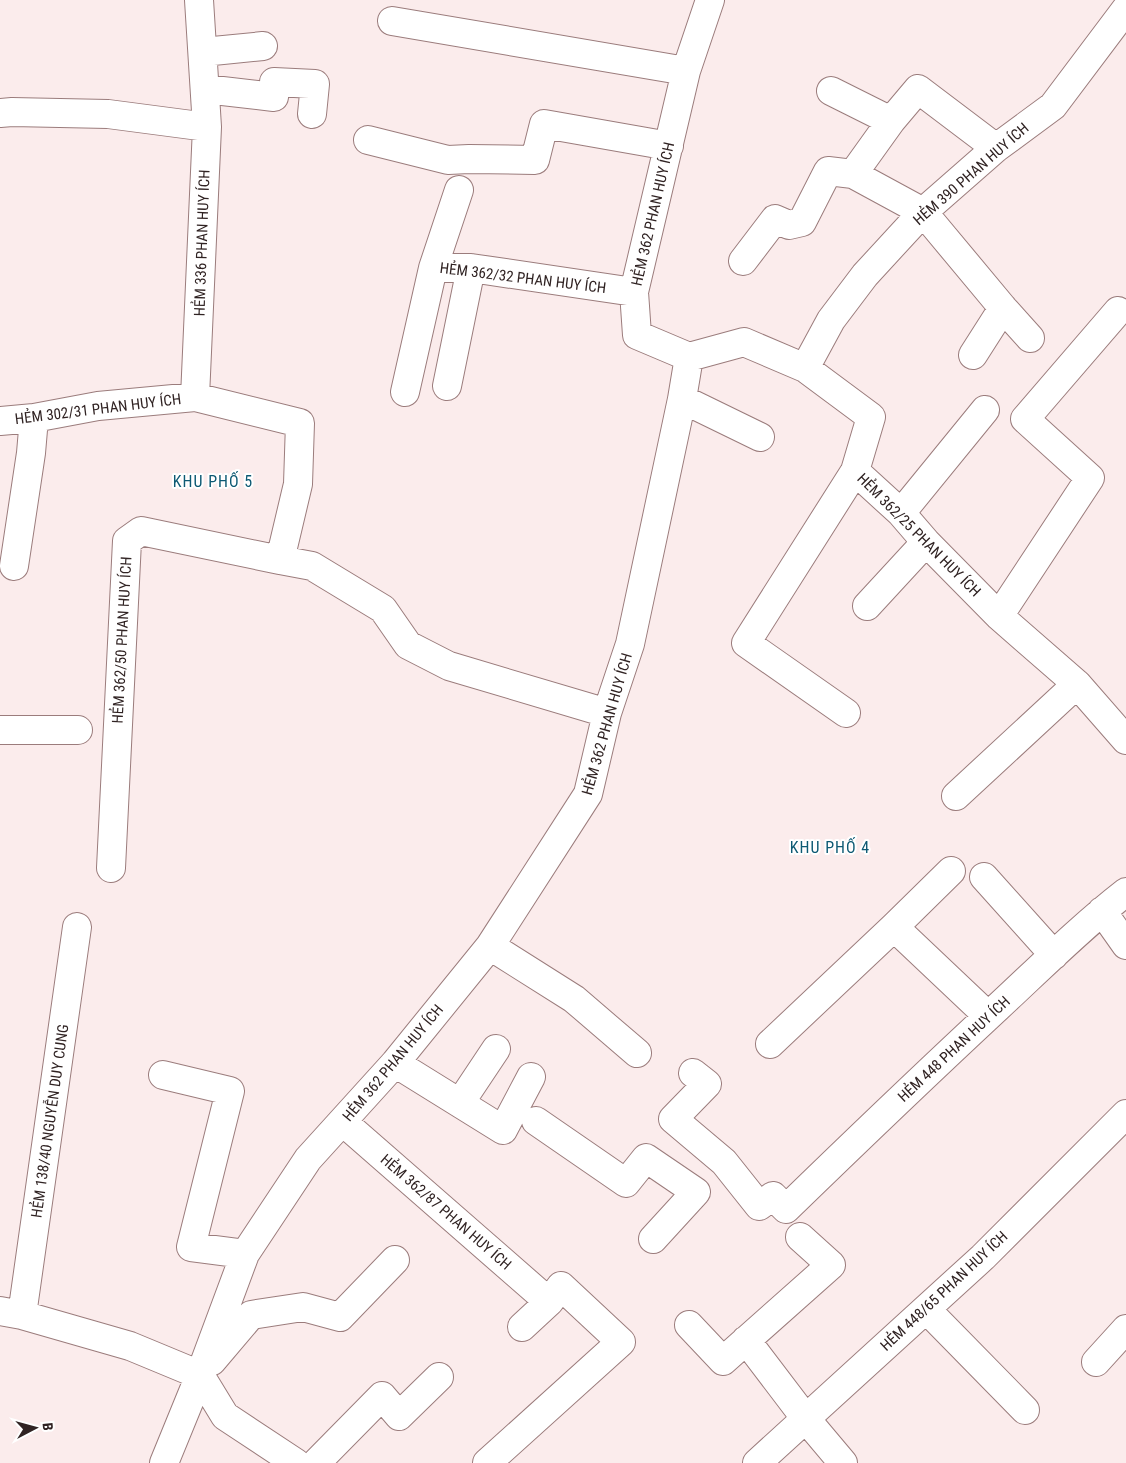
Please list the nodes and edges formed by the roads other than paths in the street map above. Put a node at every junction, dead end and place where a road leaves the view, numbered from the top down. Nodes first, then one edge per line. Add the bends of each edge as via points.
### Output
1 (200, 0) edge
2 (710, 0) edge
3 (1126, 9) edge
4 (392, 21) dead end
5 (263, 46) dead end
6 (202, 52) junction
7 (686, 71) junction
8 (204, 90) junction
9 (831, 91) dead end
10 (0, 113) edge
11 (312, 114) dead end
12 (891, 121) junction
13 (207, 127) junction
14 (368, 140) dead end
15 (669, 146) junction
16 (996, 148) junction
17 (853, 174) junction
18 (459, 190) dead end
19 (923, 212) junction
20 (743, 261) dead end
21 (433, 268) junction
22 (471, 268) junction
23 (634, 292) junction
24 (1003, 308) junction
25 (1118, 311) dead end
26 (1030, 338) dead end
27 (973, 355) dead end
28 (689, 357) junction
29 (805, 368) junction
30 (447, 386) dead end
31 (405, 392) dead end
32 (196, 397) junction
33 (682, 399) junction
34 (984, 410) dead end
35 (34, 418) junction
36 (0, 421) edge
37 (760, 437) dead end
38 (855, 470) junction
39 (900, 513) junction
40 (926, 542) junction
41 (280, 560) junction
42 (14, 566) dead end
43 (868, 606) dead end
44 (999, 616) junction
45 (1077, 684) junction
46 (846, 713) dead end
47 (607, 714) junction
48 (0, 730) edge
49 (78, 730) dead end
50 (1126, 740) edge
51 (956, 796) dead end
52 (111, 868) dead end
53 (951, 871) dead end
54 (984, 877) dead end
55 (1126, 892) edge
56 (1102, 911) junction
57 (77, 927) dead end
58 (894, 927) junction
59 (1126, 945) edge
60 (490, 946) junction
61 (1054, 955) junction
62 (988, 1016) junction
63 (770, 1044) dead end
64 (496, 1050) dead end
65 (637, 1053) dead end
66 (395, 1063) junction
67 (693, 1073) dead end
68 (163, 1075) dead end
69 (531, 1077) dead end
70 (460, 1103) junction
71 (1126, 1114) edge
72 (536, 1121) dead end
73 (343, 1122) junction
74 (724, 1162) junction
75 (696, 1192) junction
76 (800, 1237) dead end
77 (652, 1239) dead end
78 (245, 1254) junction
79 (395, 1260) dead end
80 (549, 1302) junction
81 (926, 1309) junction
82 (11, 1313) edge
83 (689, 1325) dead end
84 (522, 1326) dead end
85 (1126, 1329) edge
86 (746, 1340) junction
87 (1096, 1362) dead end
88 (200, 1375) junction
89 (440, 1377) dead end
90 (1025, 1410) dead end
91 (806, 1419) junction
92 (164, 1463) edge
93 (296, 1463) edge
94 (316, 1463) edge
95 (487, 1463) edge
96 (757, 1463) edge
97 (843, 1463) edge

1 - 6 street, HẺM 336 PHAN HUY ÍCH
2 - 7 street, HẺM 362 PHAN HUY ÍCH
3 - 16 street, HẺM 390 PHAN HUY ÍCH via 1053,106
4 - 7 street
5 - 6 street
6 - 8 street, HẺM 336 PHAN HUY ÍCH
7 - 15 street, HẺM 362 PHAN HUY ÍCH
8 - 11 street via 274,97 274,82 315,84
8 - 13 street, HẺM 336 PHAN HUY ÍCH
9 - 12 street
10 - 13 street via 108,114
12 - 16 street via 918,89
12 - 17 street
13 - 32 street, HẺM 336 PHAN HUY ÍCH
14 - 15 street via 448,160 535,160 544,124
15 - 23 street, HẺM 362 PHAN HUY ÍCH
16 - 19 street, HẺM 390 PHAN HUY ÍCH
17 - 19 street
17 - 20 street via 828,171 802,222 790,225 775,219
18 - 21 street, HẺM 362/32 PHAN HUY ÍCH
19 - 24 street
19 - 29 street, HẺM 390 PHAN HUY ÍCH via 865,276 831,320
21 - 22 street, HẺM 362/32 PHAN HUY ÍCH
21 - 31 street
22 - 23 street, HẺM 362/32 PHAN HUY ÍCH
22 - 30 street
23 - 28 street, HẺM 362 PHAN HUY ÍCH via 637,334
24 - 26 street
24 - 27 street
25 - 44 street via 1025,419 1090,478
28 - 29 street, HẺM 362/25 PHAN HUY ÍCH via 744,342
28 - 33 street, HẺM 362 PHAN HUY ÍCH
29 - 38 street, HẺM 362/25 PHAN HUY ÍCH via 871,417
32 - 35 street, HẺM 302/31 PHAN HUY ÍCH via 98,406
32 - 41 street via 300,423 298,484
33 - 37 street
33 - 47 street, HẺM 362 PHAN HUY ÍCH via 630,644
34 - 39 street
35 - 36 street, HẺM 302/31 PHAN HUY ÍCH
35 - 42 street
38 - 39 street, HẺM 362/25 PHAN HUY ÍCH
38 - 46 street via 746,643
39 - 40 street, HẺM 362/25 PHAN HUY ÍCH
40 - 43 street
40 - 44 street, HẺM 362/25 PHAN HUY ÍCH
41 - 47 street, HẺM 362/50 PHAN HUY ÍCH via 312,566 383,609 408,644 449,666
41 - 52 street, HẺM 362/50 PHAN HUY ÍCH via 141,531 127,541
44 - 45 street, HẺM 362/25 PHAN HUY ÍCH
45 - 50 street, HẺM 362/25 PHAN HUY ÍCH
45 - 51 street
47 - 60 street, HẺM 362 PHAN HUY ÍCH via 588,794
48 - 49 street
53 - 58 street
54 - 61 street
55 - 56 street, HẺM 448 PHAN HUY ÍCH
56 - 59 street
56 - 61 street, HẺM 448 PHAN HUY ÍCH
57 - 82 street, HẺM 138/40 NGUYỄN DUY CUNG
58 - 62 street
58 - 63 street
60 - 65 street via 574,999
60 - 66 street, HẺM 362 PHAN HUY ÍCH
61 - 62 street, HẺM 448 PHAN HUY ÍCH
62 - 74 street, HẺM 448 PHAN HUY ÍCH via 786,1209 773,1196 759,1206
64 - 70 street
66 - 70 street
66 - 73 street, HẺM 362 PHAN HUY ÍCH
67 - 74 street via 706,1084 673,1119
68 - 78 street via 230,1091 191,1247
69 - 70 street via 504,1130
71 - 81 street, HẺM 448/65 PHAN HUY ÍCH via 983,1257
72 - 75 street via 626,1183 646,1158
73 - 78 street, HẺM 362 PHAN HUY ÍCH via 308,1159
73 - 80 street, HẺM 362/87 PHAN HUY ÍCH
74 - 75 street
75 - 77 street
76 - 86 street via 831,1264
78 - 88 street, HẺM 362 PHAN HUY ÍCH
79 - 88 street via 340,1317 303,1307 251,1315
80 - 84 street
80 - 95 street via 561,1286 621,1342
81 - 90 street
81 - 91 street, HẺM 448/65 PHAN HUY ÍCH
82 - 88 street via 130,1346
83 - 86 street via 723,1362
85 - 87 street
86 - 91 street
88 - 92 street, HẺM 362 PHAN HUY ÍCH
88 - 93 street via 225,1416
89 - 94 street via 399,1416 382,1396
91 - 96 street, HẺM 448/65 PHAN HUY ÍCH
91 - 97 street

